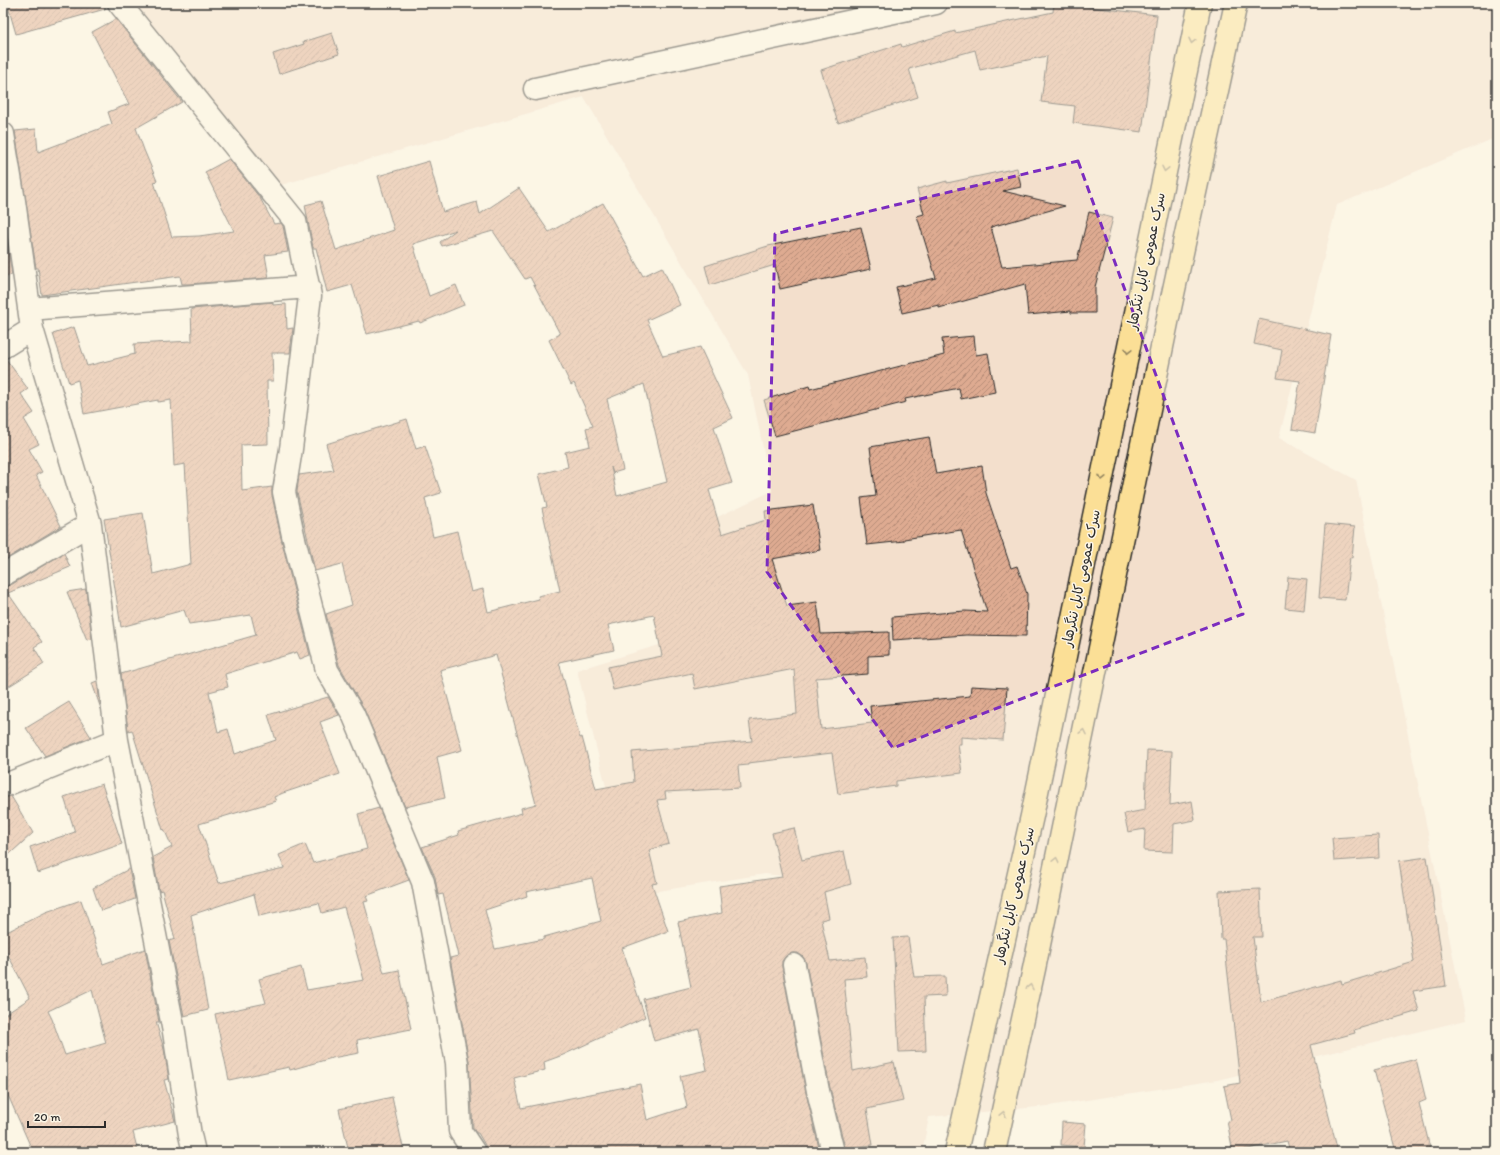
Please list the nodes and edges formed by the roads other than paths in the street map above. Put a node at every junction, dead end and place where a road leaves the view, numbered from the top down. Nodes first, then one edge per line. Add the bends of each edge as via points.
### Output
1 (119, 3) edge
2 (936, 3) edge
3 (1200, 3) edge
4 (1236, 3) edge
5 (535, 89) dead end
6 (3, 134) edge
7 (309, 287) junction
8 (31, 319) junction
9 (3, 347) edge
10 (90, 524) junction
11 (3, 575) edge
12 (117, 740) junction
13 (3, 786) edge
14 (794, 965) dead end
15 (194, 1152) edge
16 (474, 1152) edge
17 (833, 1152) edge
18 (956, 1152) edge
19 (994, 1152) edge

1 - 7 street via 295,221
2 - 5 street
3 -> 18 highway, سرک عمومی کابل ننگرهار via 1032,816
19 -> 4 highway
6 - 8 street
7 - 8 street
7 - 16 street via 310,296 284,492 292,535 327,670 353,714 422,882 457,1063 460,1131
8 - 9 street
8 - 10 street
10 - 11 street
10 - 12 street
12 - 13 street
12 - 15 street via 174,1032
14 - 17 street via 818,1092

